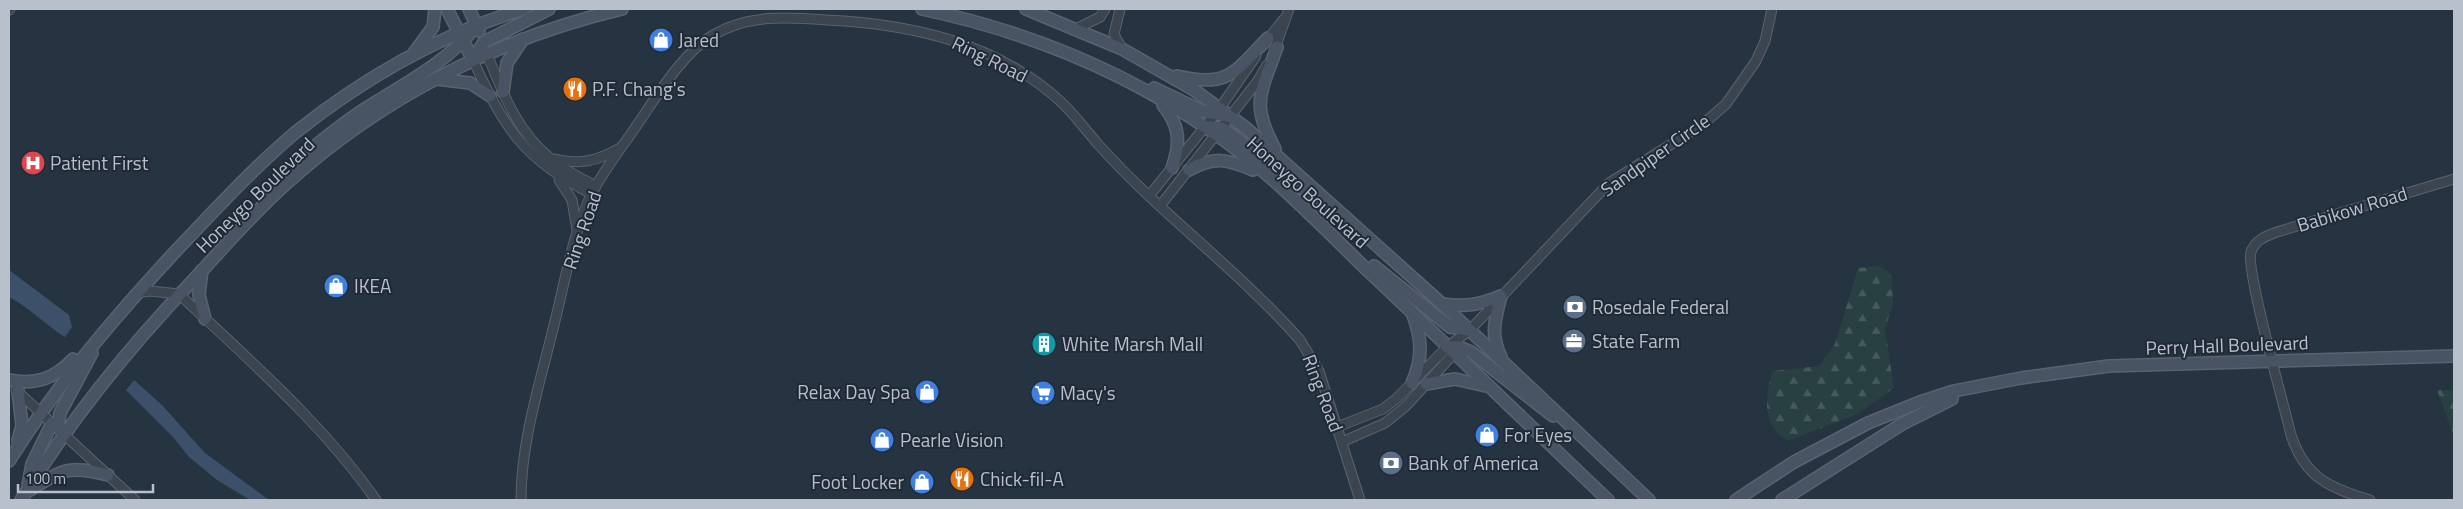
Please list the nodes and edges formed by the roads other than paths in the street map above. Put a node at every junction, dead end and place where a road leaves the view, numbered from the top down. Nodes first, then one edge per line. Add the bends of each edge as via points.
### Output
1 (436, 9) edge
2 (448, 9) edge
3 (469, 9) edge
4 (524, 9) edge
5 (549, 9) edge
6 (622, 9) edge
7 (922, 9) edge
8 (1026, 9) edge
9 (1105, 9) edge
10 (1120, 9) edge
11 (1772, 9) edge
12 (1287, 12) edge
13 (477, 25) junction
14 (1078, 28) junction
15 (462, 37) junction
16 (1268, 38) junction
17 (523, 39) junction
18 (484, 42) junction
19 (1277, 47) junction
20 (1122, 49) junction
21 (487, 54) junction
22 (411, 56) junction
23 (473, 60) junction
24 (1096, 66) junction
25 (1164, 73) junction
26 (435, 79) junction
27 (503, 92) junction
28 (490, 96) junction
29 (1157, 98) junction
30 (1218, 111) junction
31 (1231, 116) junction
32 (1206, 127) junction
33 (1219, 131) junction
34 (621, 148) junction
35 (1278, 155) junction
36 (549, 158) junction
37 (304, 168) junction
38 (1172, 168) junction
39 (1189, 170) junction
40 (554, 174) junction
41 (1264, 174) junction
42 (2454, 179) edge
43 (594, 190) junction
44 (1149, 196) junction
45 (1330, 202) junction
46 (1160, 206) junction
47 (1314, 219) junction
48 (577, 233) junction
49 (202, 270) junction
50 (137, 293) junction
51 (179, 294) junction
52 (1501, 296) junction
53 (1442, 304) junction
54 (124, 308) junction
55 (1411, 311) junction
56 (206, 319) junction
57 (105, 330) junction
58 (1470, 330) junction
59 (1453, 350) junction
60 (2454, 356) edge
61 (2273, 361) junction
62 (1503, 362) junction
63 (9, 381) edge
64 (2002, 382) junction
65 (1412, 383) junction
66 (1426, 384) junction
67 (1488, 386) junction
68 (18, 391) junction
69 (40, 412) junction
70 (1337, 427) junction
71 (1572, 427) junction
72 (58, 428) junction
73 (1342, 442) junction
74 (16, 449) junction
75 (9, 461) edge
76 (108, 475) junction
77 (24, 496) edge
78 (135, 500) edge
79 (376, 500) edge
80 (521, 500) edge
81 (1360, 500) edge
82 (1608, 500) edge
83 (1649, 500) edge
84 (1736, 500) edge
85 (1782, 500) edge
86 (2370, 500) edge

1 - 22 main road via 433,27
2 - 15 main road
3 - 13 main road
4 - 13 main road, Honeygo Boulevard
5 - 18 main road
6 - 17 main road, Honeygo Boulevard via 570,22
7 - 24 main road via 1004,29
8 - 14 main road
9 - 14 street via 1100,17
10 - 20 street via 1114,34
11 - 52 street, Sandpiper Circle via 1756,61 1726,104 1702,125 1609,183
12 - 16 street
12 - 19 street
13 - 15 main road, Honeygo Boulevard
13 - 18 main road
14 - 20 main road
15 - 22 main road, Honeygo Boulevard
15 - 23 main road
15 - 37 main road via 427,70 304,155
16 - 25 main road via 1237,70 1211,82
16 - 30 street
17 - 21 main road, Honeygo Boulevard
17 - 27 main road via 507,63
18 - 21 main road
18 - 23 main road
19 - 31 street via 1257,82
19 - 35 main road via 1258,107
20 - 25 main road
21 - 23 main road, Honeygo Boulevard
21 - 27 street
22 - 50 main road, Honeygo Boulevard via 357,87 296,133 245,179
23 - 26 main road, Honeygo Boulevard
23 - 28 street
24 - 29 main road
24 - 30 main road via 1202,111
25 - 30 main road
26 - 28 main road via 462,80
26 - 37 main road, Honeygo Boulevard via 376,115
27 - 36 street via 522,128
28 - 40 street via 518,141
29 - 32 main road
29 - 38 main road via 1171,115 1179,133
30 - 31 main road
30 - 32 street
31 - 33 street
31 - 35 main road, Honeygo Boulevard
32 - 33 main road
32 - 38 street
33 - 39 street
33 - 41 main road, Honeygo Boulevard
33 - 45 main road via 1308,193
34 - 36 street via 605,157 579,163
34 - 43 street, Ring Road
34 - 44 street, Ring Road via 684,60 716,33 740,23 767,18 838,20 944,36 1012,67 1061,102
35 - 45 main road, Honeygo Boulevard
36 - 43 street
37 - 49 main road, Honeygo Boulevard via 262,206
38 - 44 street
39 - 41 main road via 1210,160 1228,160
39 - 46 street
40 - 43 street
40 - 48 street via 572,200
41 - 47 main road, Honeygo Boulevard
42 - 61 street, Babikow Road via 2277,232 2254,246 2250,266
43 - 48 street, Ring Road
44 - 46 street, Ring Road
45 - 53 main road, Honeygo Boulevard
46 - 70 street, Ring Road via 1300,340 1319,371
47 - 55 main road, Honeygo Boulevard
47 - 58 main road via 1450,327
48 - 80 street, Ring Road via 529,431 522,467
49 - 51 main road, Honeygo Boulevard
49 - 56 main road via 199,295
50 - 51 street
50 - 54 main road, Honeygo Boulevard
51 - 56 street
51 - 72 main road, Honeygo Boulevard
52 - 53 main road via 1478,305
52 - 58 street, Sandpiper Circle
52 - 62 main road via 1493,336
53 - 58 main road, Honeygo Boulevard
54 - 57 main road, Honeygo Boulevard
54 - 63 main road via 51,377 26,383
55 - 59 main road, Honeygo Boulevard
55 - 65 main road via 1421,352
56 - 79 street via 329,439
57 - 69 main road, Honeygo Boulevard
57 - 72 main road via 63,408
58 - 59 street, Sandpiper Circle
58 - 62 main road, Honeygo Boulevard
59 - 65 street
59 - 66 street
59 - 67 main road, Honeygo Boulevard
59 - 71 main road via 1471,352 1542,409
60 - 61 main road, Perry Hall Boulevard
61 - 64 main road, Perry Hall Boulevard via 2109,366 2049,372
61 - 86 street via 2291,435 2305,464 2317,478 2330,486
62 - 71 main road, Honeygo Boulevard
63 - 68 street
64 - 84 main road, Perry Hall Boulevard via 1920,402 1868,423 1794,462
64 - 85 main road, Perry Hall Boulevard via 1931,408
65 - 70 street via 1383,409
66 - 67 main road via 1455,378
66 - 73 street via 1385,423
67 - 82 main road, Honeygo Boulevard
68 - 69 street
68 - 74 main road via 22,425
69 - 72 street
69 - 74 main road, Honeygo Boulevard
70 - 73 street, Ring Road
71 - 83 main road, Honeygo Boulevard
72 - 76 street
72 - 77 main road via 32,464
73 - 81 street, Ring Road
74 - 75 main road, Honeygo Boulevard
76 - 77 main road via 66,470
76 - 78 street

